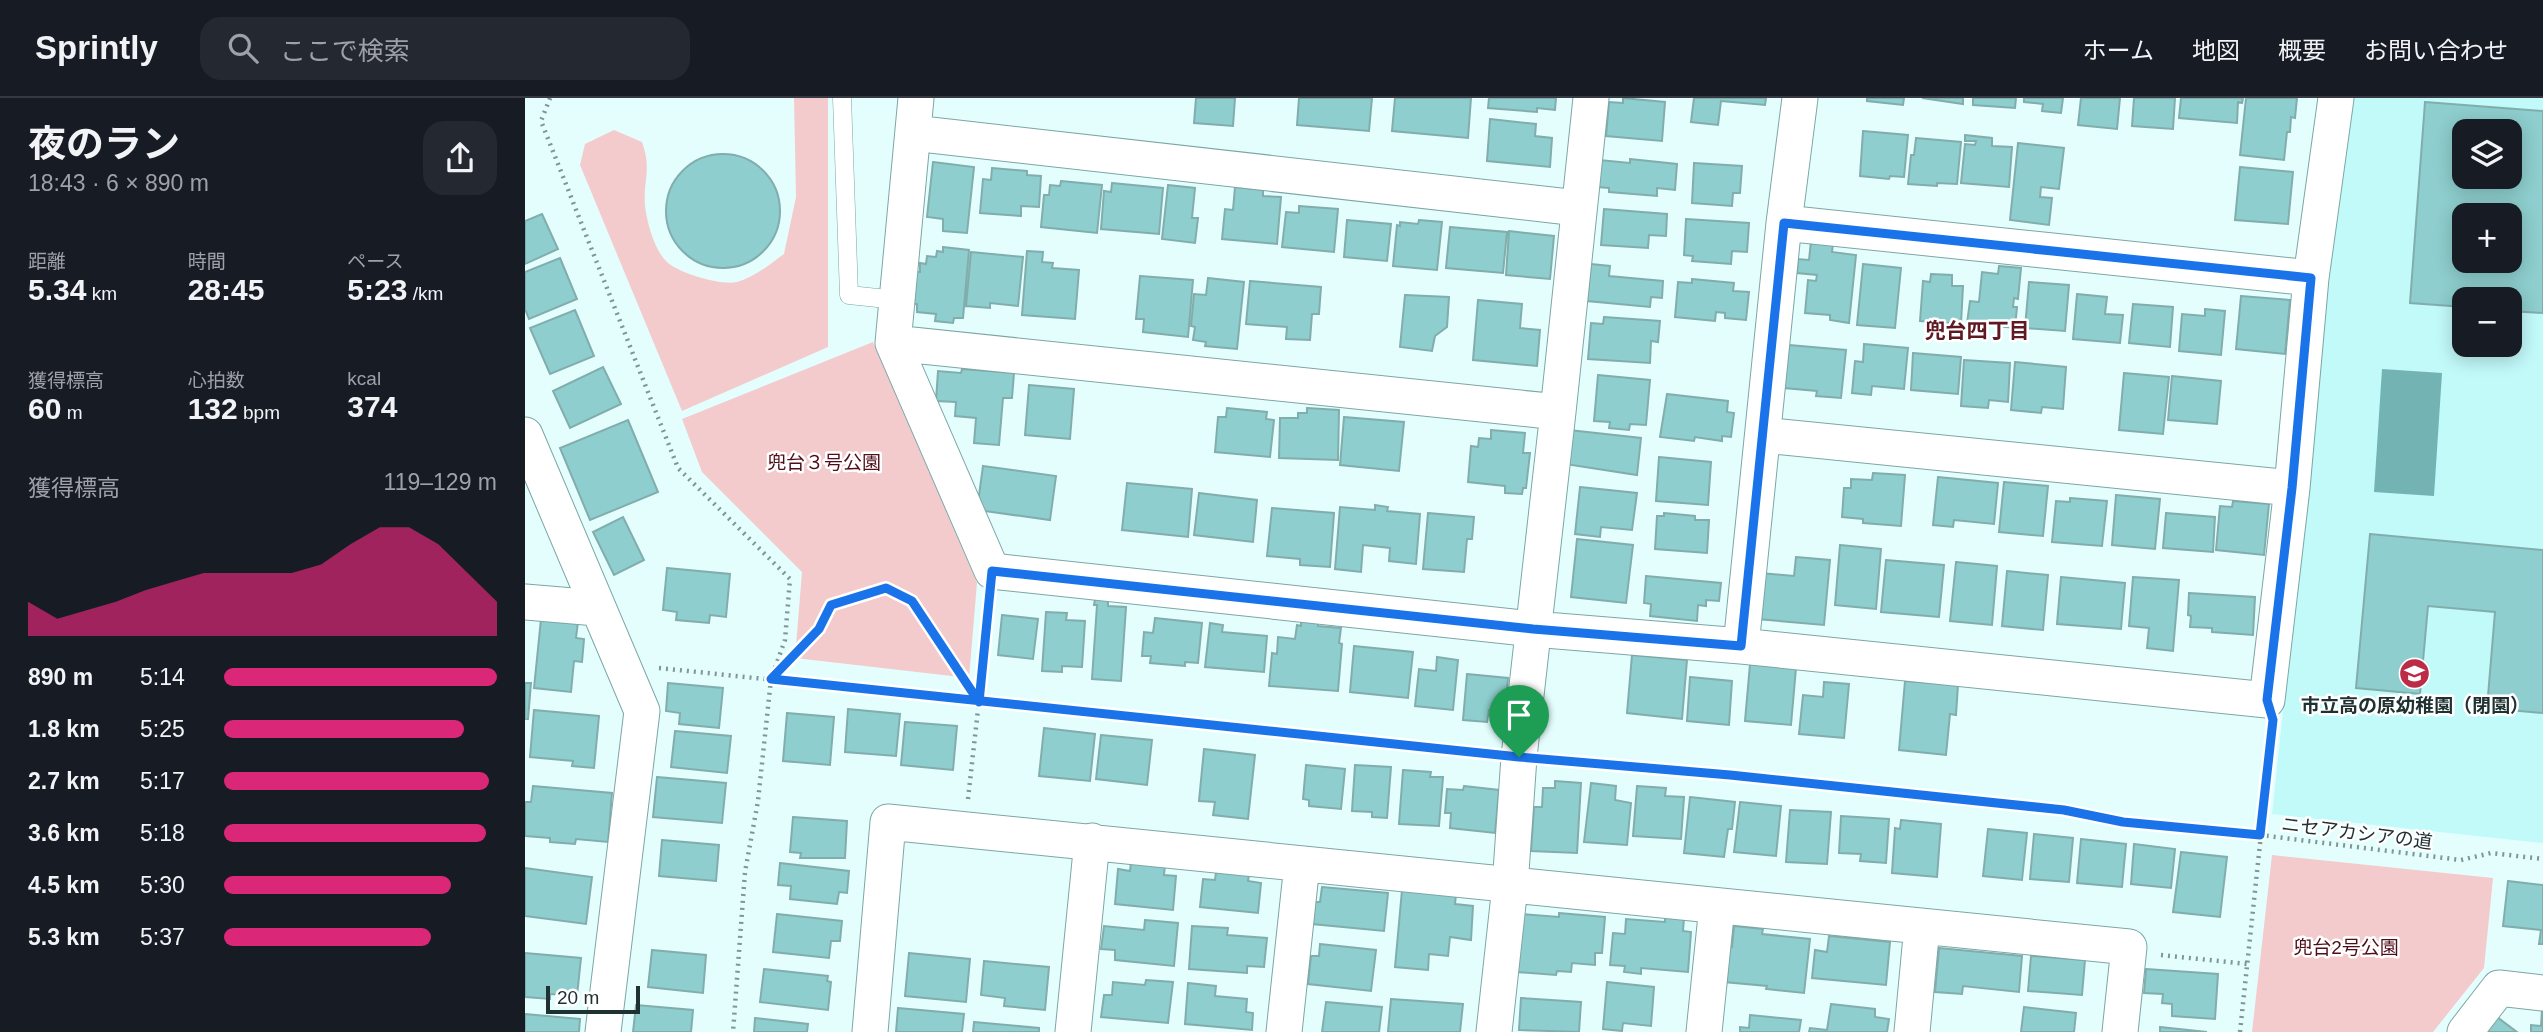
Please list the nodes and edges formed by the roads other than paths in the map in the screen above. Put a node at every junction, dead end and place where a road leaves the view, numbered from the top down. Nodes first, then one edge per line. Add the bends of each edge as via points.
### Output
1 (842, 98) edge
2 (916, 98) edge
3 (1591, 98) edge
4 (1800, 98) edge
5 (2336, 98) edge
6 (913, 133) junction
7 (1578, 208) junction
8 (1784, 223) junction
9 (2311, 278) junction
10 (897, 300) junction
11 (893, 343) junction
12 (1558, 412) junction
13 (525, 435) edge
14 (1763, 435) junction
15 (2292, 488) junction
16 (525, 602) edge
17 (597, 608) junction
18 (1533, 629) junction
19 (1741, 646) junction
20 (1093, 841) junction
21 (1302, 864) junction
22 (1510, 886) junction
23 (1717, 906) junction
24 (1922, 926) junction
25 (2543, 993) edge
26 (603, 1032) edge
27 (870, 1032) edge
28 (1073, 1032) edge
29 (1284, 1032) edge
30 (1494, 1032) edge
31 (1704, 1032) edge
32 (1912, 1032) edge
33 (2120, 1032) edge
34 (2465, 1032) edge

1 - 10 lane via 849,295
2 - 6 street
3 - 7 street
4 - 8 street
5 - 9 street
6 - 7 street
6 - 10 street
7 - 12 street
8 - 9 street
8 - 14 street
9 - 15 street
10 - 11 street
11 - 12 street
11 - 18 street via 992,571
12 - 18 street
13 - 17 street
14 - 15 street
14 - 19 street
15 - 19 street via 2267,700
16 - 17 street
17 - 26 street via 642,711
18 - 19 street
18 - 22 street
20 - 21 street
20 - 27 street via 888,822
20 - 28 street
21 - 22 street
21 - 29 street
22 - 23 street
22 - 30 street
23 - 24 street
23 - 31 street
24 - 32 street
24 - 33 street via 2129,947
25 - 34 street via 2498,988

